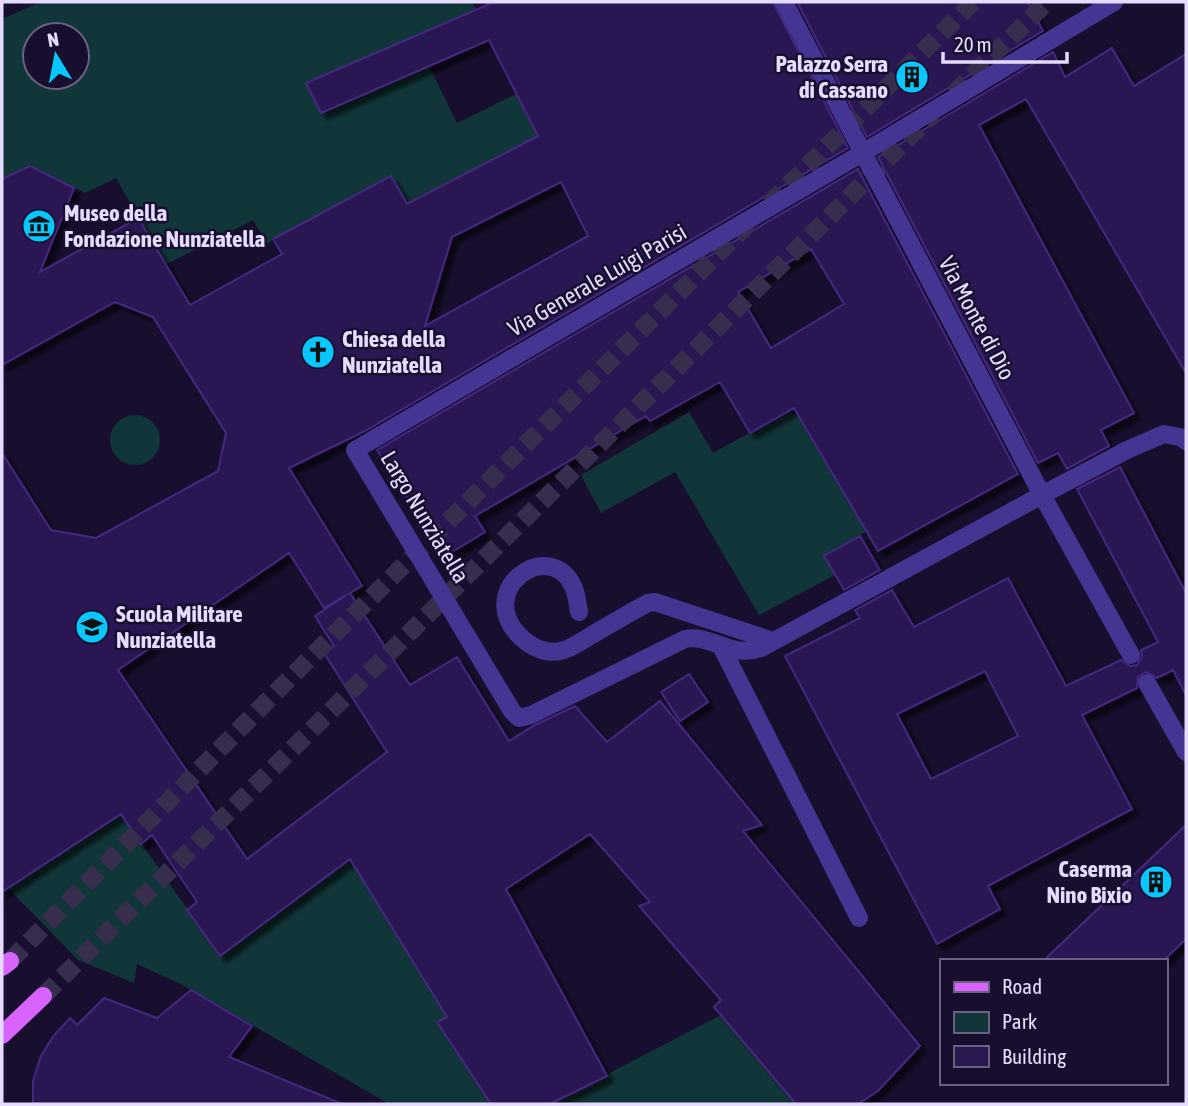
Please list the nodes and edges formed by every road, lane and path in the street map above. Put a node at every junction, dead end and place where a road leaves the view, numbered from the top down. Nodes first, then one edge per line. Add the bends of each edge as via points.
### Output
1 (784, 2) edge
2 (1114, 2) edge
3 (864, 152) junction
4 (1186, 441) edge
5 (355, 450) joint
6 (1042, 495) junction
7 (579, 612) dead end
8 (773, 641) junction
9 (720, 646) junction
10 (1131, 655) dead end
11 (1147, 683) dead end
12 (1186, 752) edge
13 (859, 918) dead end
14 (43, 996) tunnel mouth
15 (2, 1035) edge

1 - 3 street, Via Monte di Dio
2 - 3 street, Via Generale Luigi Parisi
3 - 5 street, Via Generale Luigi Parisi
3 - 6 street, Via Monte di Dio
4 - 6 street via 1164,434
5 - 9 street, Largo Nunziatella via 519,718 676,642 692,638
6 - 8 street
6 - 10 street, Via Monte di Dio
7 - 8 street via 575,592 561,571 545,565 516,577 508,589 506,612 517,633 538,650 564,650 655,602
8 - 9 street via 751,652
9 - 13 street
11 - 12 street
14 - 15 main road

